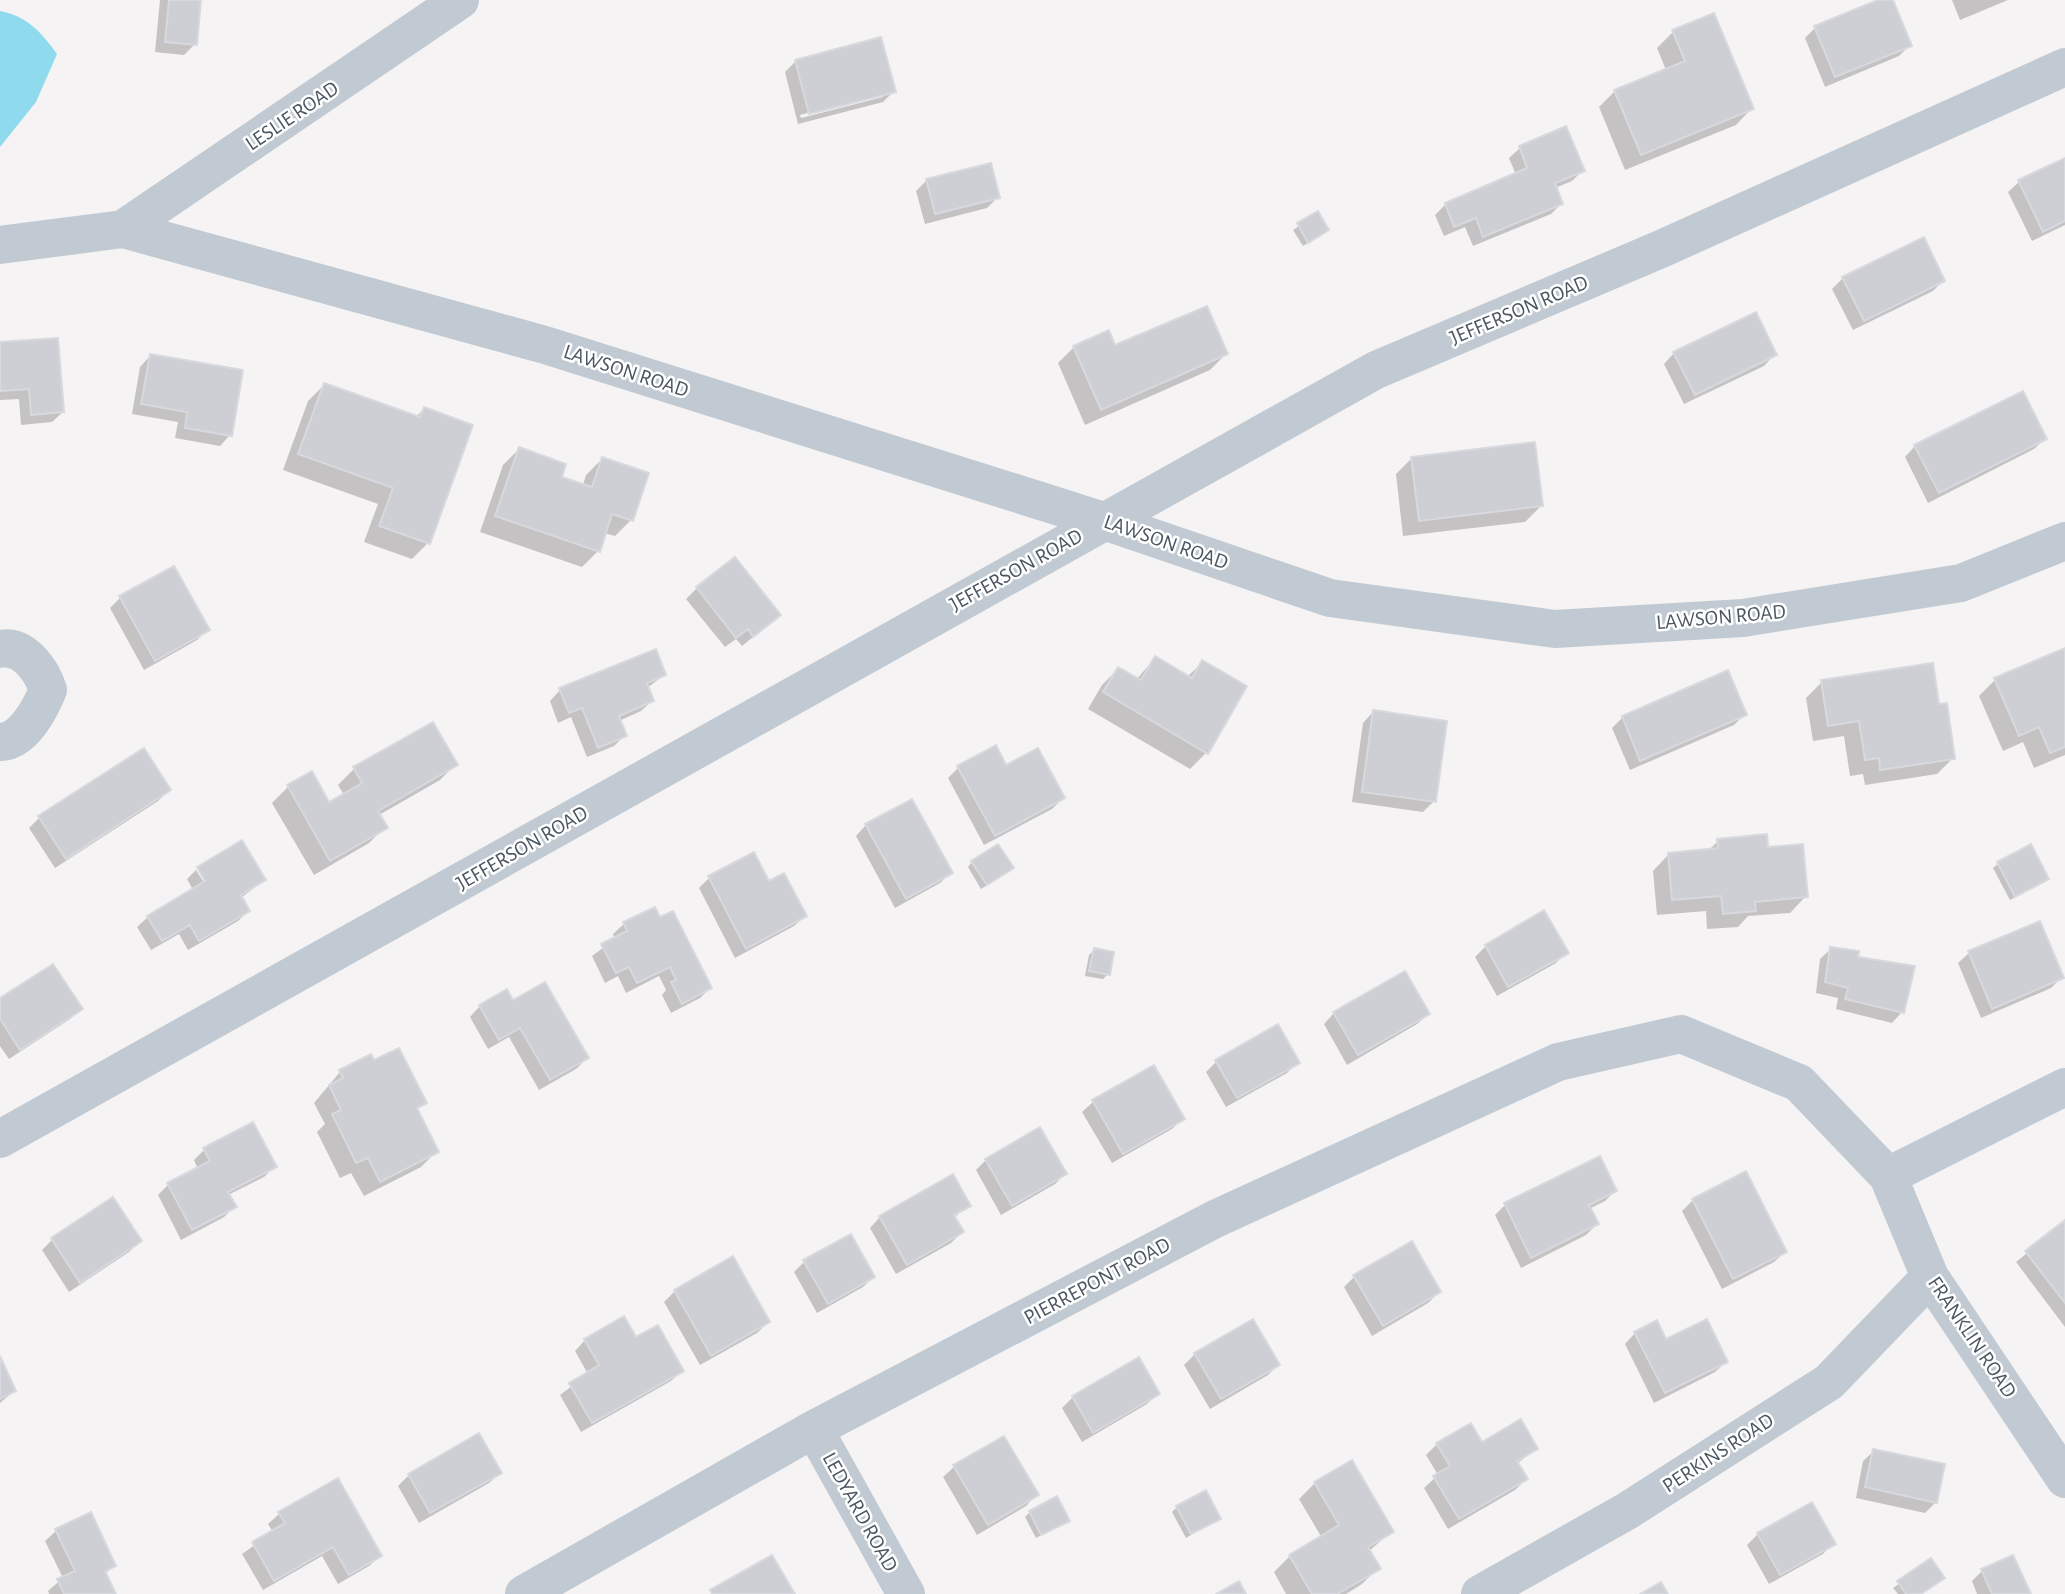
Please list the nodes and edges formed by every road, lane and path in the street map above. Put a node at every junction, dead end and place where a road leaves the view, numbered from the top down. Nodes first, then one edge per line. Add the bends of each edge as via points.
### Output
1 (460, 0) edge
2 (2065, 67) edge
3 (123, 229) junction
4 (0, 245) edge
5 (1104, 521) junction
6 (2065, 541) edge
7 (0, 649) edge
8 (0, 742) edge
9 (1696, 1040) joint
10 (2065, 1087) edge
11 (0, 1139) edge
12 (1888, 1176) junction
13 (1930, 1278) junction
14 (814, 1429) junction
15 (2065, 1479) edge
16 (524, 1594) edge
17 (906, 1594) edge
18 (1480, 1594) edge

1 - 3 street, LESLIE ROAD
2 - 5 street, JEFFERSON ROAD via 1673,244 1376,370
3 - 4 street
3 - 5 street, LAWSON ROAD via 545,345
5 - 6 street, LAWSON ROAD via 1330,598 1555,629 1743,618 1961,583
5 - 11 street, JEFFERSON ROAD
7 - 8 street via 23,654 43,676 48,690 22,731 8,742
9 - 12 street, FRANKLIN ROAD via 1799,1083
9 - 14 street, PIERREPONT ROAD via 1681,1034 1558,1062 1215,1219
10 - 12 street
12 - 13 street, FRANKLIN ROAD
13 - 15 street, FRANKLIN ROAD
13 - 18 street, PERKINS ROAD via 1829,1382 1627,1511
14 - 16 street, PIERREPONT ROAD
14 - 17 street, LEDYARD ROAD

